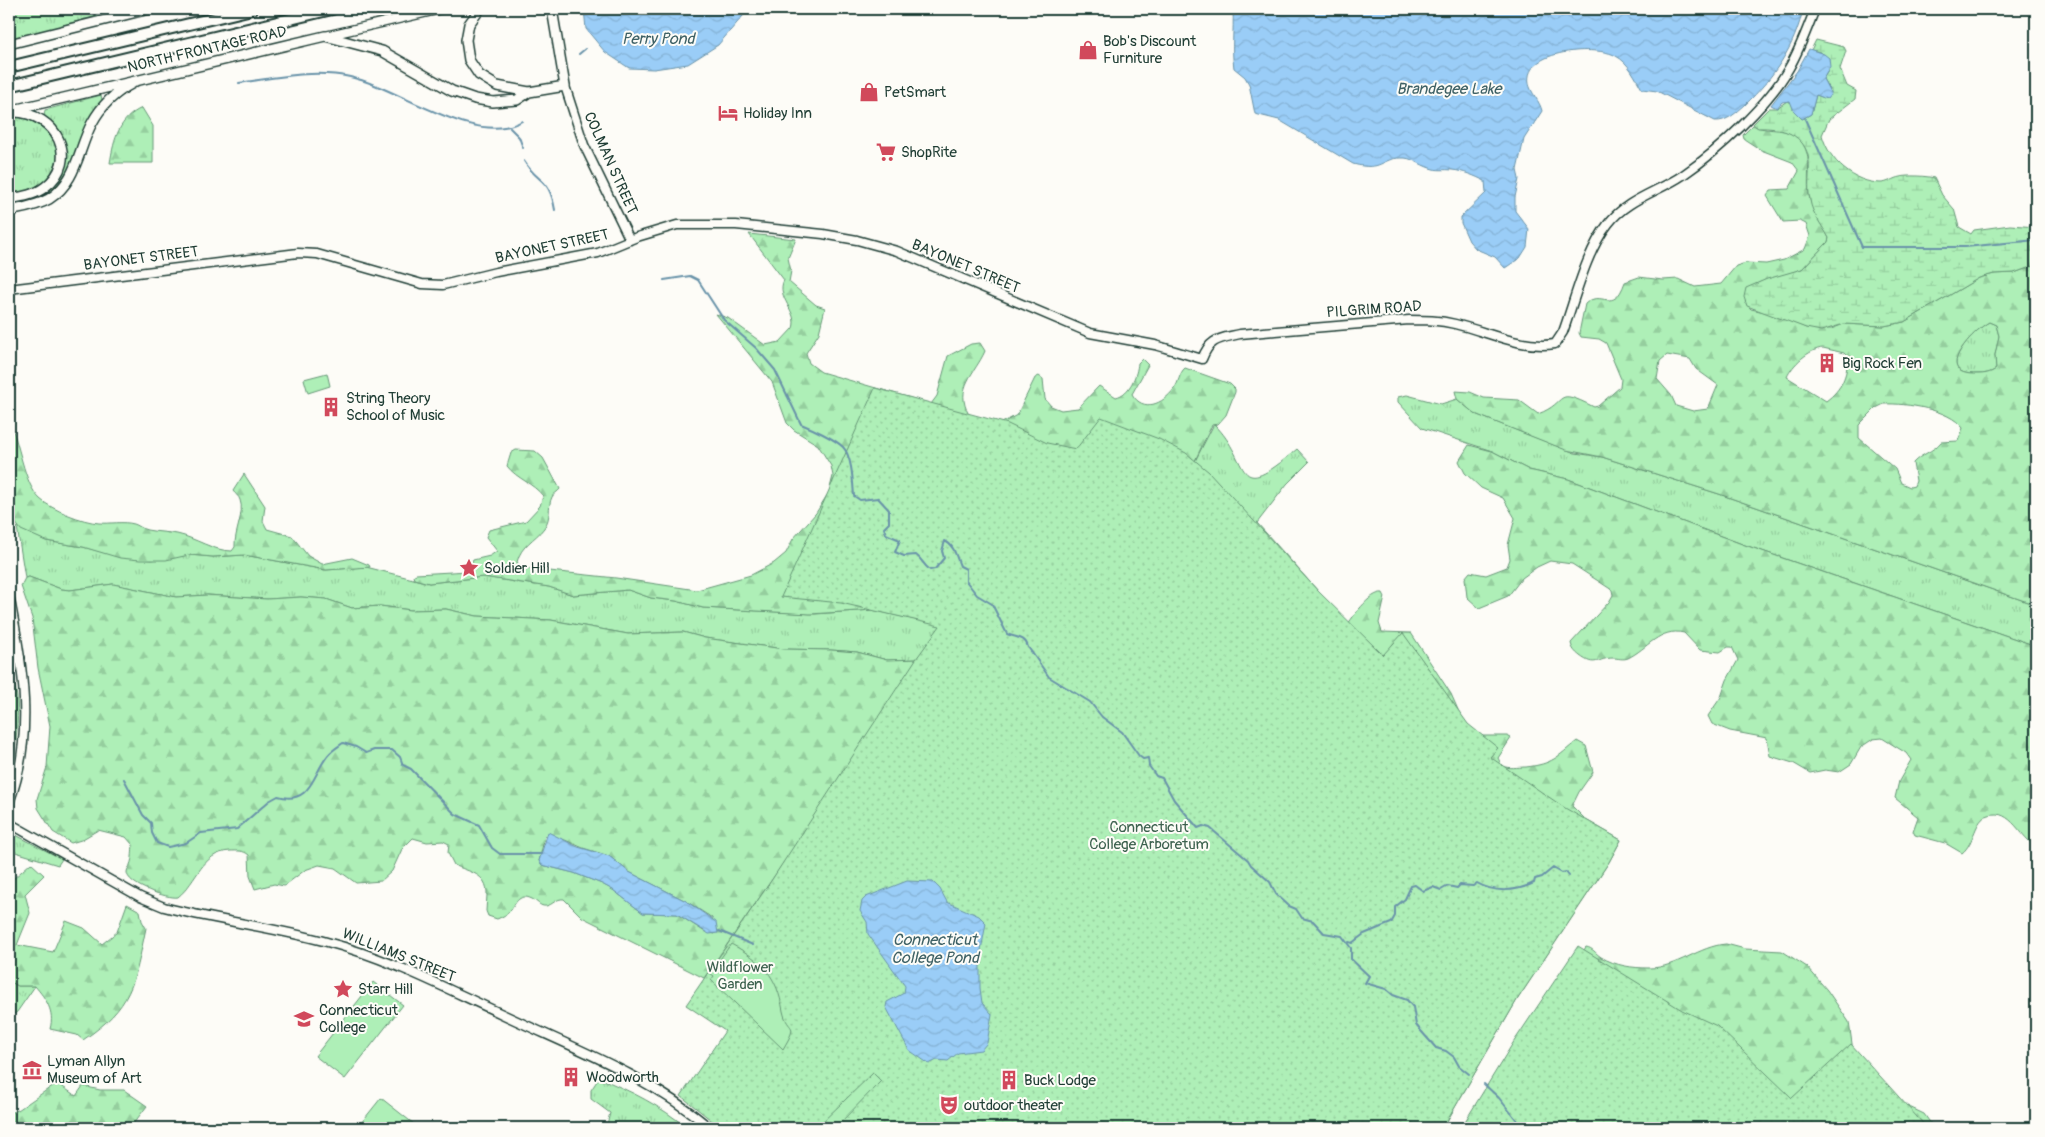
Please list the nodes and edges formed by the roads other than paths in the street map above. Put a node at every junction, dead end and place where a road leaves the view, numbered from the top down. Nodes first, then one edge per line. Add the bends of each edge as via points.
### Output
1 (149, 9) edge
2 (252, 9) edge
3 (332, 9) edge
4 (440, 9) edge
5 (480, 9) edge
6 (552, 9) edge
7 (1815, 9) edge
8 (325, 36) junction
9 (9, 44) edge
10 (9, 67) edge
11 (144, 78) junction
12 (9, 86) edge
13 (565, 86) junction
14 (529, 92) junction
15 (9, 112) edge
16 (9, 199) edge
17 (9, 211) edge
18 (630, 240) junction
19 (9, 289) edge
20 (1202, 359) joint
21 (9, 595) edge
22 (19, 658) junction
23 (9, 661) edge
24 (9, 803) edge
25 (9, 823) edge
26 (710, 1128) edge

1 - 9 main road
2 - 10 highway
3 - 12 highway
4 - 8 street, NORTH FRONTAGE ROAD
5 - 14 main road via 471,20 466,36 466,51 471,65 494,85
6 - 13 main road, COLMAN STREET
7 - 20 street, PILGRIM ROAD via 1790,67 1762,103 1705,159 1682,176 1632,202 1608,223 1592,251 1563,332 1555,344 1524,345 1433,319 1409,320 1240,334 1209,344
8 - 11 main road, NORTH FRONTAGE ROAD
8 - 14 main road via 382,51 452,91 475,99 494,102 517,100
11 - 15 main road, NORTH FRONTAGE ROAD
11 - 17 main road via 116,95 96,115 73,172 59,192 43,202
13 - 14 main road
13 - 18 street, COLMAN STREET via 584,145
15 - 16 main road via 33,114 48,124 59,140 61,155 56,175 45,187 30,195
18 - 19 street, BAYONET STREET via 598,254 443,285 422,284 317,254 298,253
18 - 20 street, BAYONET STREET via 665,228 695,223 794,230 857,240 904,254 1090,333 1155,345
21 - 22 street
22 - 23 highway
22 - 24 street via 25,725 18,774
25 - 26 street, WILLIAMS STREET via 140,897 164,907 327,942 421,976 620,1068 667,1095

